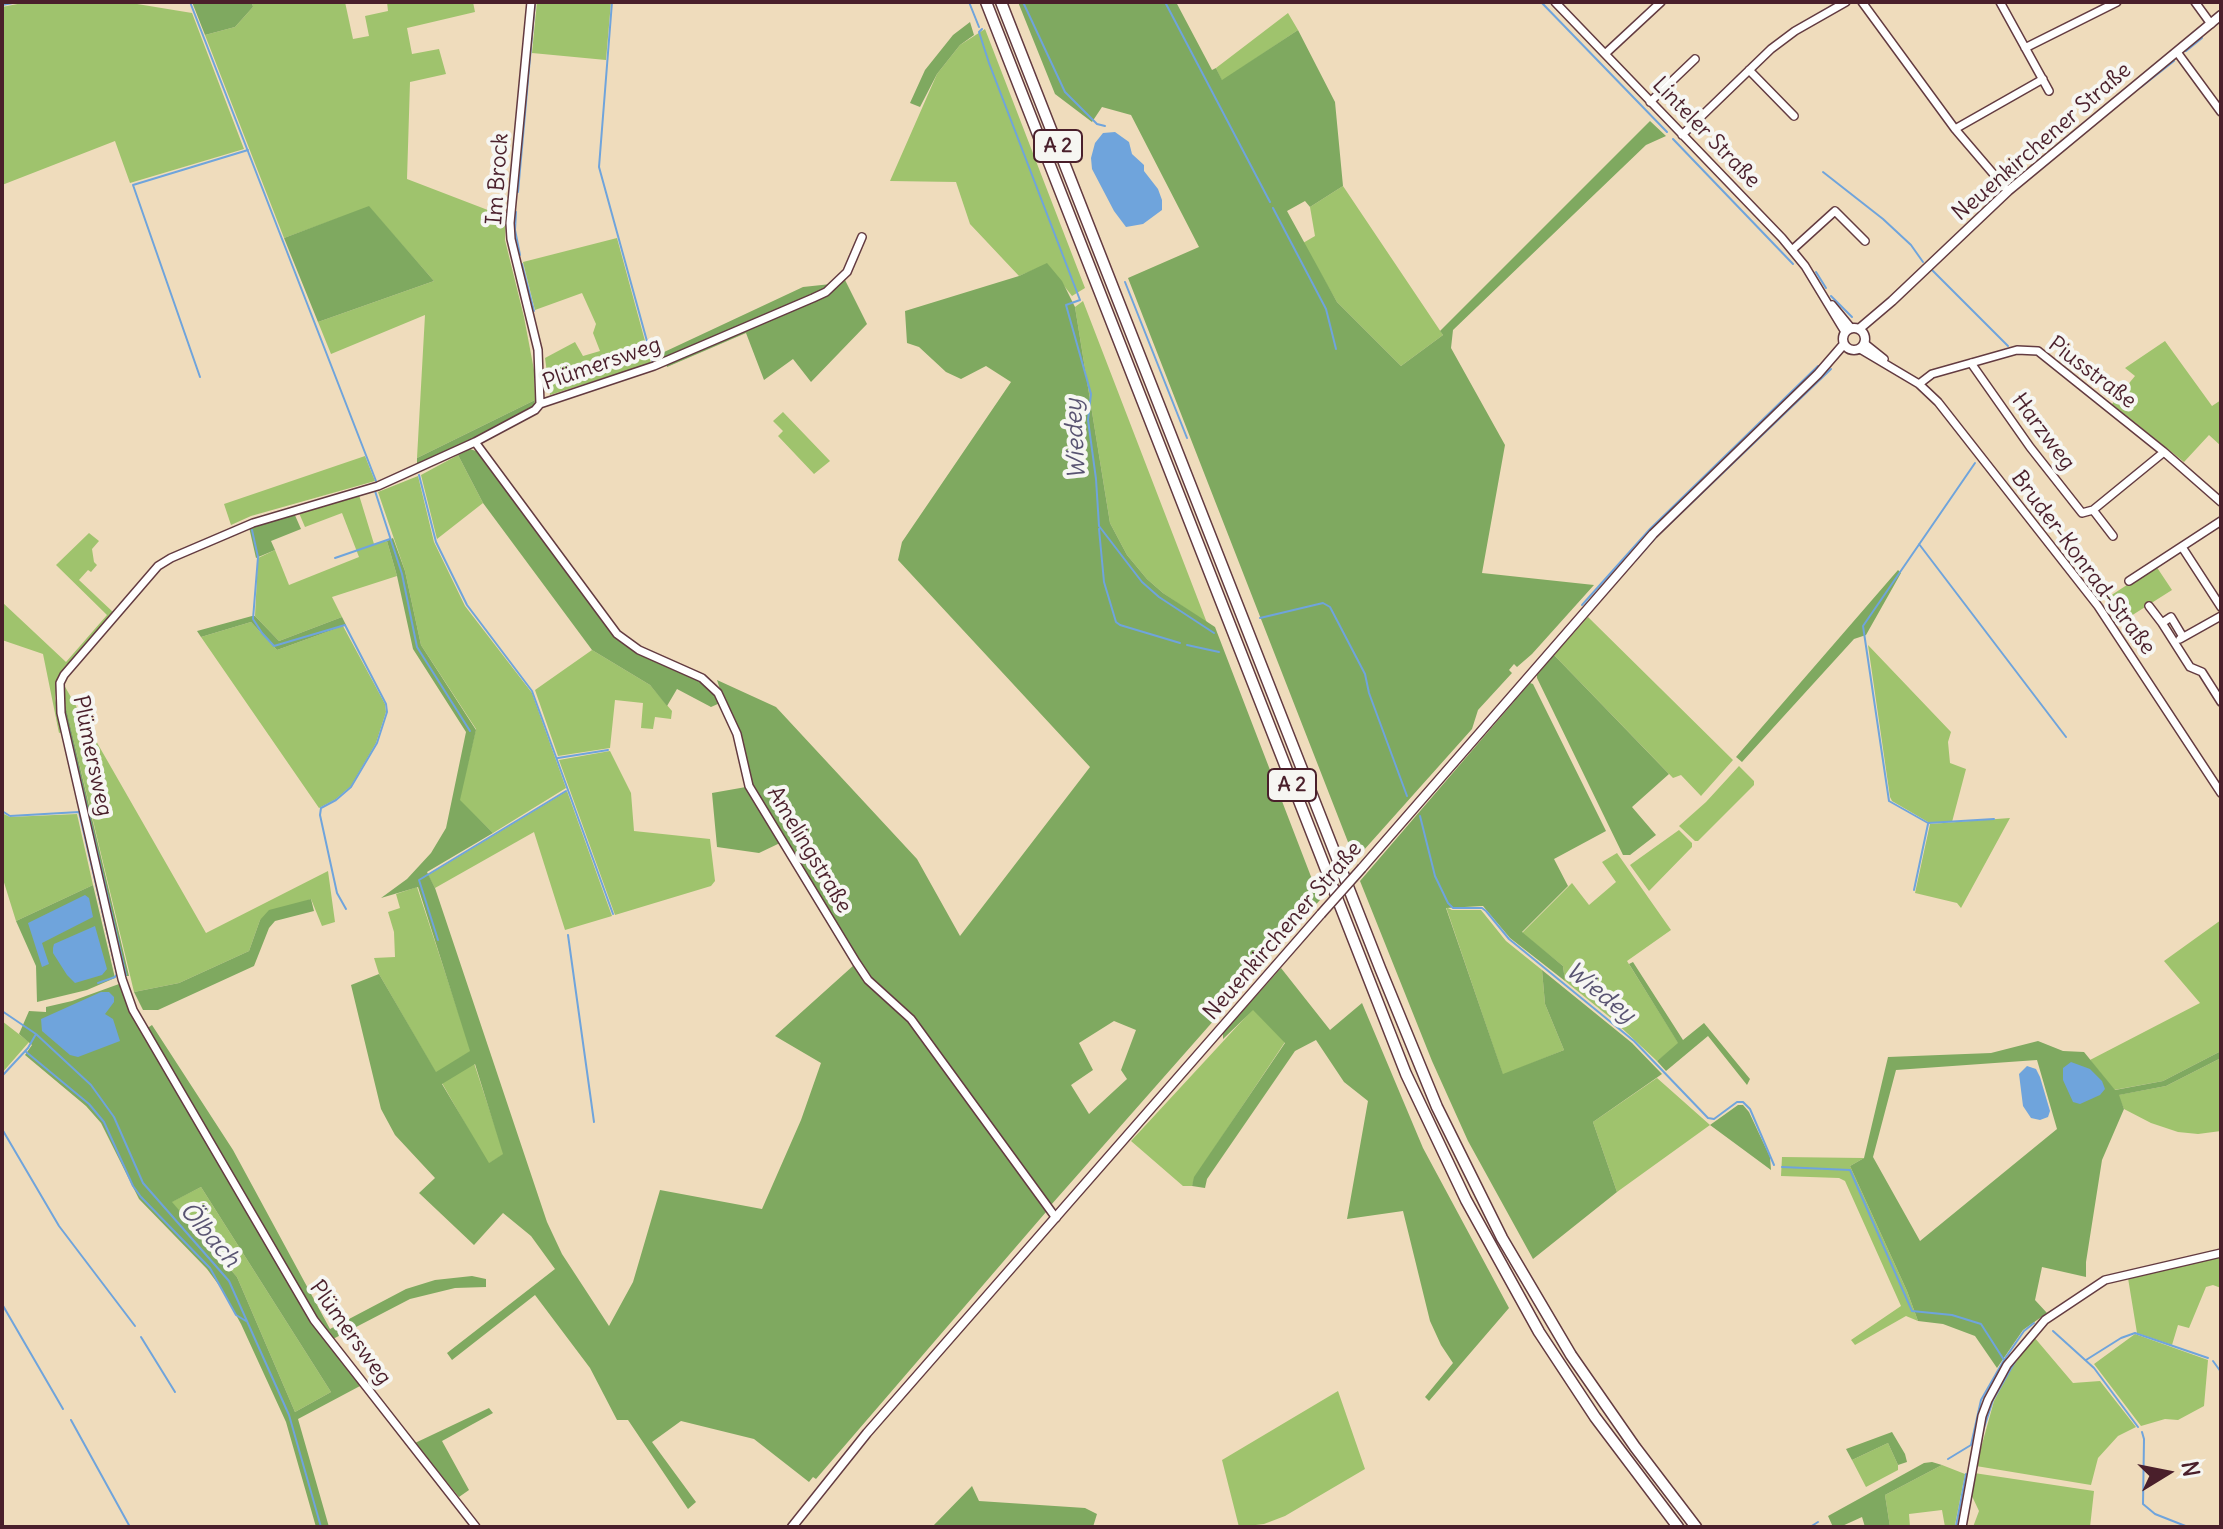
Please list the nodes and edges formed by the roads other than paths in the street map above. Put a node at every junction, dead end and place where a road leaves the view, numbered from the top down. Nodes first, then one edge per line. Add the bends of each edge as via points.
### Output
1 (531, 2) edge
2 (986, 2) edge
3 (1001, 2) edge
4 (1555, 2) edge
5 (1661, 2) edge
6 (1846, 2) edge
7 (1862, 2) edge
8 (2000, 2) edge
9 (2117, 2) edge
10 (2195, 2) edge
11 (2221, 15) edge
12 (2211, 24) junction
13 (2025, 48) junction
14 (2177, 52) junction
15 (1605, 54) junction
16 (1695, 59) dead end
17 (1749, 70) junction
18 (2043, 79) junction
19 (2049, 91) dead end
20 (1650, 102) junction
21 (2221, 112) edge
22 (1794, 116) dead end
23 (1955, 129) junction
24 (1682, 135) junction
25 (2008, 191) junction
26 (862, 237) dead end
27 (1865, 241) dead end
28 (1792, 250) junction
29 (1857, 336) junction
30 (1846, 347) junction
31 (1971, 363) junction
32 (1919, 384) junction
33 (540, 404) junction
34 (475, 442) junction
35 (2164, 452) junction
36 (2221, 502) edge
37 (2093, 510) junction
38 (2221, 521) edge
39 (2113, 536) dead end
40 (2182, 547) junction
41 (2129, 581) dead end
42 (2149, 606) dead end
43 (2221, 607) edge
44 (2221, 616) edge
45 (2162, 623) junction
46 (2183, 637) junction
47 (2175, 642) junction
48 (2221, 702) edge
49 (2221, 793) edge
50 (1056, 1218) junction
51 (2221, 1253) edge
52 (476, 1527) edge
53 (792, 1527) edge
54 (1678, 1527) edge
55 (1696, 1527) edge
56 (1962, 1527) edge

1 - 33 street, Im Brock via 510,223 538,350
2 - 54 highway, A 2 via 1425,1114 1539,1332
3 - 55 highway, A 2 via 1437,1107 1502,1238 1571,1355
4 - 15 street, Linteler Straße
5 - 15 street
6 - 17 street via 1795,31
7 - 23 street
8 - 13 street
9 - 13 street
10 - 12 street
11 - 12 main road, Neuenkirchener Straße
12 - 14 main road, Neuenkirchener Straße
13 - 18 street
14 - 21 street
14 - 25 main road, Neuenkirchener Straße
15 - 20 street, Linteler Straße
16 - 20 street
17 - 22 street
17 - 24 street
18 - 19 street
18 - 23 street
20 - 24 street, Linteler Straße
23 - 25 street
24 - 28 street, Linteler Straße
25 - 29 main road, Neuenkirchener Straße
26 - 33 street, Plümersweg via 847,272 826,292 654,366
27 - 28 street via 1835,211
28 - 29 street, Linteler Straße
29 - 30 main road
29 - 30 main road
29 - 32 street, Bruder-Konrad-Straße
30 - 50 main road, Neuenkirchener Straße, bridge via 1653,534
31 - 32 street, Piusstraße via 1932,374
31 - 35 street, Piusstraße via 2017,350 2038,351
31 - 37 street, Harzweg via 2079,510
32 - 49 street, Bruder-Konrad-Straße via 2098,606
33 - 34 street, Plümersweg
34 - 50 street, Amelingstraße via 617,634 639,650 702,678 718,693 737,734 749,786 856,962 911,1019
34 - 52 street, Plümersweg via 378,486 253,523 171,558 158,566 64,675 59,697 133,1010 314,1320
35 - 36 street, Piusstraße
35 - 37 street
37 - 39 street, Harzweg
38 - 40 street
40 - 41 street
40 - 43 street
42 - 45 street
44 - 46 street
45 - 46 street via 2171,617
45 - 47 street
46 - 47 street
47 - 48 street
50 - 53 main road, Neuenkirchener Straße via 867,1433
51 - 56 street via 2105,1280 2045,1320 2007,1365 1988,1400

